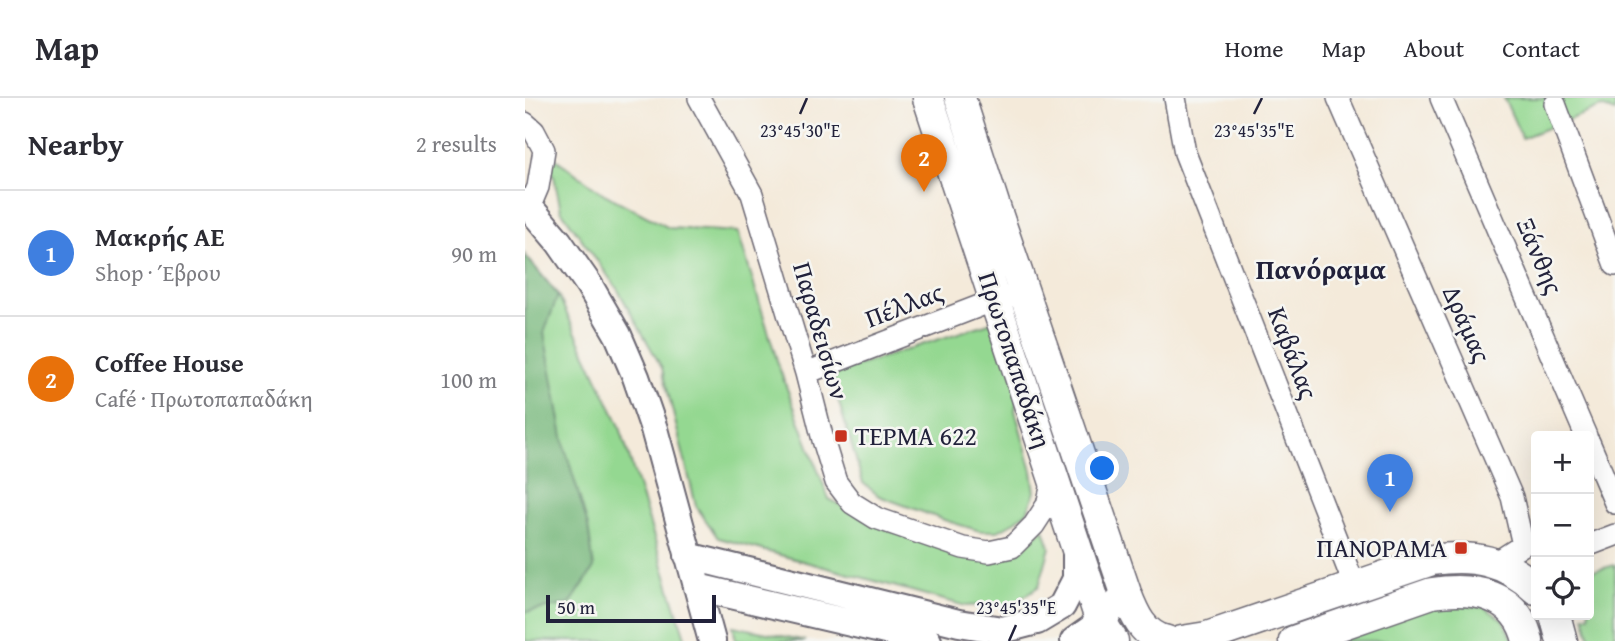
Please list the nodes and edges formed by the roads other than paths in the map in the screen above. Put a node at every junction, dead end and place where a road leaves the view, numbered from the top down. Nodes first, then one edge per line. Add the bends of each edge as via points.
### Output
1 (699, 98) edge
2 (928, 98) edge
3 (960, 98) edge
4 (1175, 98) edge
5 (1338, 98) edge
6 (1441, 98) edge
7 (1555, 104) dead end
8 (525, 123) edge
9 (528, 204) edge
10 (1615, 265) edge
11 (1024, 294) junction
12 (995, 300) junction
13 (806, 373) junction
14 (1584, 431) edge
15 (1594, 454) edge
16 (1054, 478) junction
17 (1615, 503) edge
18 (1615, 535) edge
19 (1594, 543) edge
20 (1076, 546) junction
21 (1530, 549) edge
22 (688, 556) junction
23 (1495, 563) junction
24 (1531, 585) edge
25 (697, 587) junction
26 (1355, 587) junction
27 (1126, 593) junction
28 (1556, 620) edge
29 (1107, 631) edge
30 (712, 641) edge
31 (928, 641) edge
32 (1074, 641) edge
33 (1167, 641) edge
34 (1182, 641) edge
35 (1294, 641) edge
36 (1528, 641) edge
37 (1562, 641) edge

1 - 13 street, Παραδεισίων via 752,194
2 - 12 main road, Πρωτοπαπαδάκη
3 - 11 main road, Πρωτοπαπαδάκη
4 - 26 street, Καβάλας via 1185,153
5 - 21 street, Δράμας via 1512,497
6 - 14 street, Ξάνθης
7 - 10 street
8 - 9 street via 544,150 538,187
9 - 22 street via 589,285 618,335 654,429
11 - 12 street, Πέλλας
11 - 27 main road, Πρωτοπαπαδάκη
12 - 13 street, Πέλλας
12 - 16 main road, Πρωτοπαπαδάκη
13 - 16 street, Παραδεισίων via 836,482 852,503 876,518 963,548 989,552 1013,547 1047,505
15 - 17 street
16 - 20 main road, Πρωτοπαπαδάκη
18 - 19 street
20 - 22 street via 1076,579 1062,606 1037,621 1002,630
20 - 29 main road, Πρωτοπαπαδάκη
21 - 23 street, Δράμας
22 - 25 street
23 - 24 main road
23 - 26 main road via 1453,557
25 - 30 street
25 - 31 street
26 - 34 main road via 1207,637
27 - 29 street
27 - 33 main road, Πρωτοπαπαδάκη via 1143,628
28 - 37 main road
29 - 32 street
35 - 36 main road via 1432,593 1453,590 1482,593 1506,605

